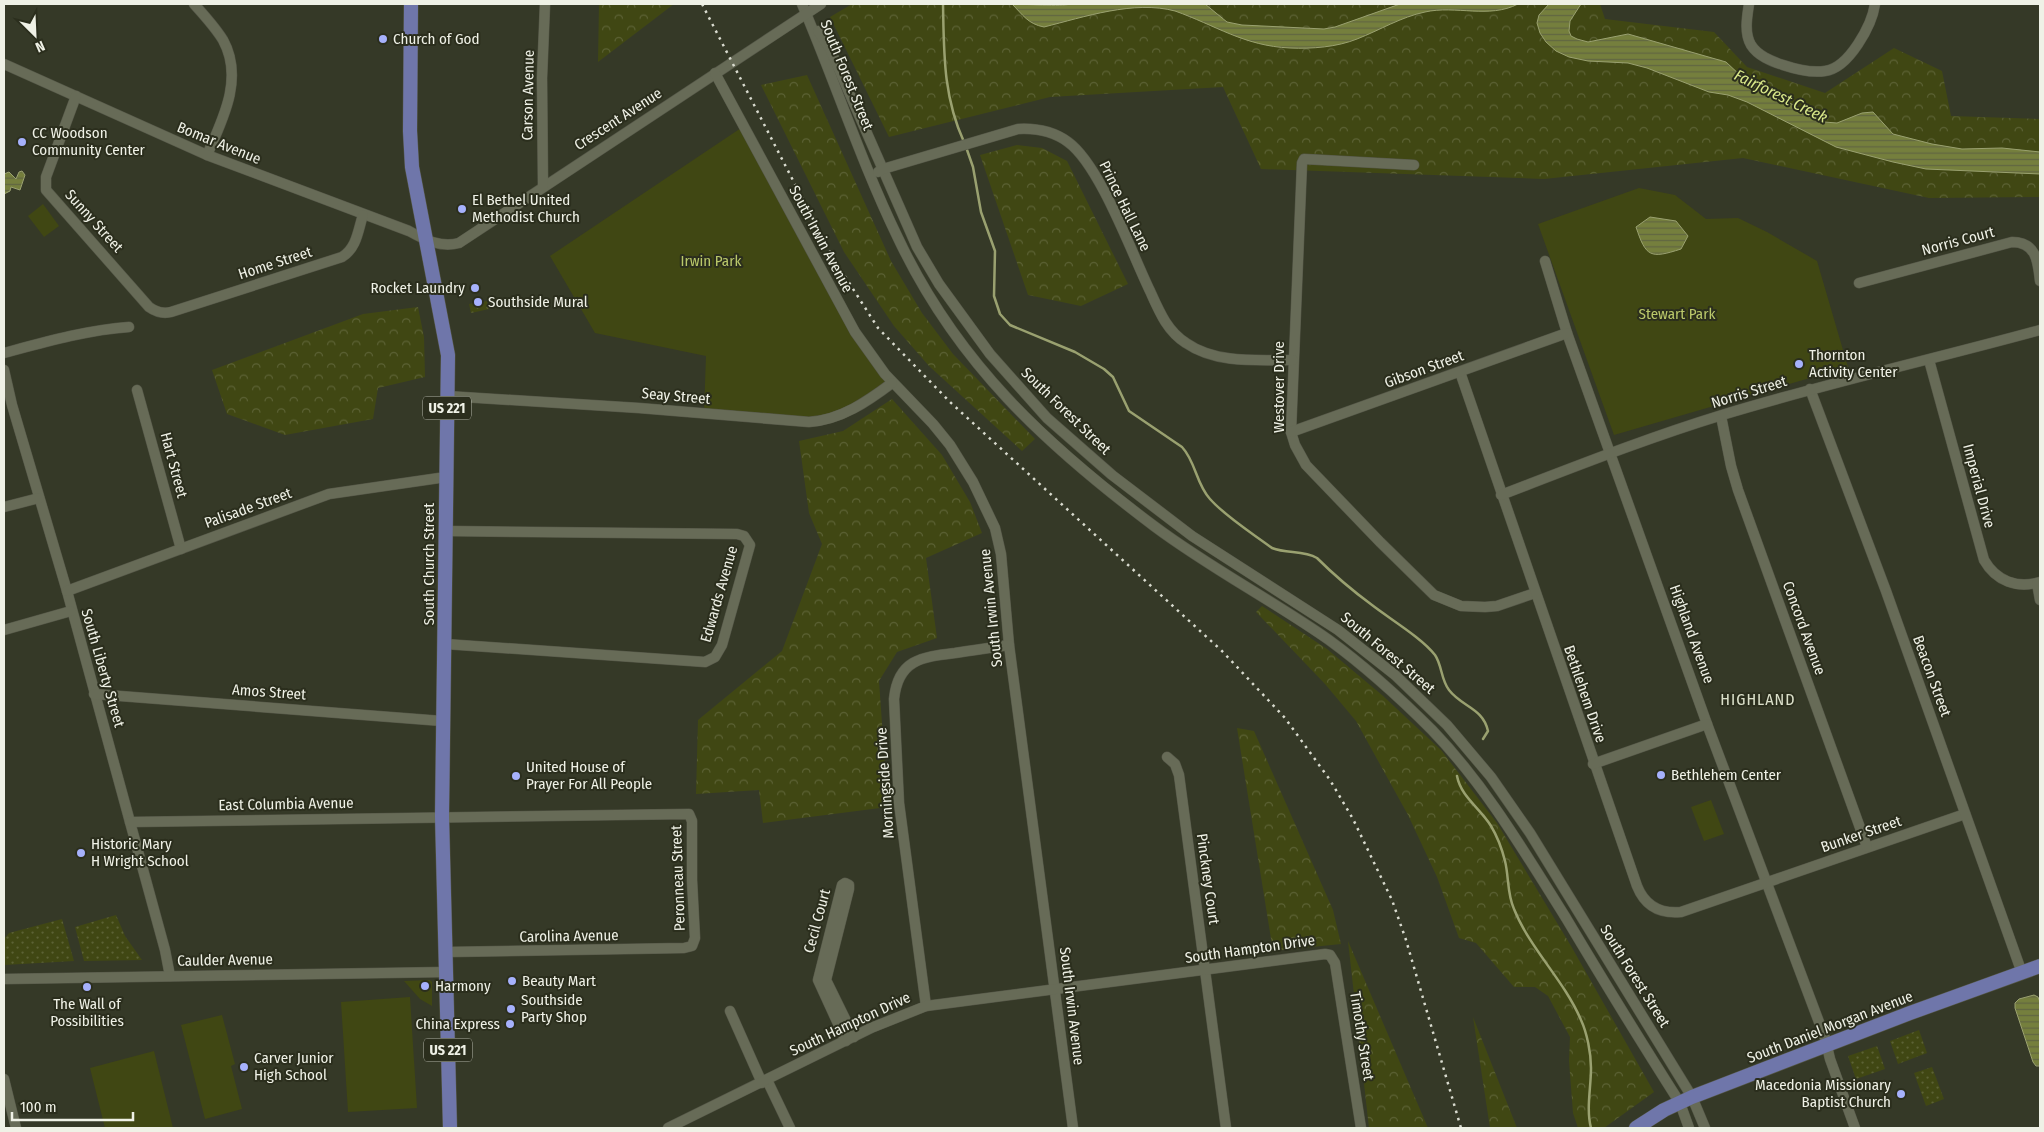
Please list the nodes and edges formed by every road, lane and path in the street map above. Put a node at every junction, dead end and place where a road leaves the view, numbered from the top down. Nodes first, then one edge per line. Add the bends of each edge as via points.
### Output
1 (194, 4) edge
2 (411, 4) edge
3 (545, 4) edge
4 (821, 4) edge
5 (1748, 4) edge
6 (1875, 4) edge
7 (804, 9) edge
8 (4, 64) edge
9 (715, 73) junction
10 (76, 96) junction
11 (207, 155) junction
12 (1414, 165) dead end
13 (883, 169) junction
14 (871, 177) junction
15 (543, 186) junction
16 (363, 215) junction
17 (427, 241) junction
18 (1545, 261) dead end
19 (2040, 281) edge
20 (1859, 283) dead end
21 (171, 312) joint
22 (130, 327) dead end
23 (2040, 330) edge
24 (1567, 332) junction
25 (4, 353) edge
26 (1293, 360) junction
27 (1929, 360) junction
28 (4, 370) edge
29 (1460, 372) junction
30 (892, 382) junction
31 (137, 390) dead end
32 (1810, 390) junction
33 (447, 396) junction
34 (8, 406) edge
35 (1721, 416) junction
36 (1291, 432) junction
37 (1610, 453) junction
38 (446, 477) junction
39 (1501, 495) junction
40 (39, 498) junction
41 (4, 507) edge
42 (446, 530) junction
43 (181, 549) junction
44 (2038, 582) edge
45 (67, 591) junction
46 (1535, 593) junction
47 (2040, 600) edge
48 (71, 611) junction
49 (4, 630) edge
50 (445, 644) junction
51 (1009, 645) junction
52 (94, 694) junction
53 (442, 721) junction
54 (1707, 724) junction
55 (1167, 757) dead end
56 (1593, 764) junction
57 (682, 813) joint
58 (1965, 814) junction
59 (442, 816) junction
60 (130, 822) junction
61 (1867, 848) junction
62 (1766, 882) junction
63 (692, 946) joint
64 (446, 952) junction
65 (1325, 954) joint
66 (2040, 966) edge
67 (1205, 970) junction
68 (447, 972) junction
69 (2022, 973) junction
70 (170, 976) junction
71 (4, 979) edge
72 (822, 980) junction
73 (1055, 988) junction
74 (926, 1006) junction
75 (730, 1011) dead end
76 (850, 1039) junction
77 (1827, 1047) junction
78 (4, 1079) edge
79 (764, 1081) junction
80 (1686, 1100) junction
81 (16, 1128) edge
82 (450, 1128) edge
83 (668, 1128) edge
84 (790, 1128) edge
85 (1073, 1128) edge
86 (1226, 1128) edge
87 (1360, 1128) edge
88 (1636, 1128) edge
89 (1690, 1128) edge
90 (1705, 1128) edge
91 (1855, 1128) edge

1 - 11 street via 224,42 233,72 230,94
2 - 17 main road, South Church Street / US 221 via 412,167
3 - 15 street, Carson Avenue
4 - 7 street, Crescent Avenue
5 - 6 street via 1748,38 1756,52 1786,66 1819,72 1835,67 1860,40 1871,22
7 - 9 street, Crescent Avenue
7 - 13 street, South Forest Street via 830,49
7 - 14 street, South Forest Street
8 - 10 street, Bomar Avenue
9 - 15 street, Crescent Avenue
9 - 30 street, South Irwin Avenue via 838,303 871,356
10 - 11 street, Bomar Avenue
10 - 21 street, Sunny Street via 46,177 46,190 149,308 160,313
11 - 16 street, Bomar Avenue
12 - 26 street, Westover Drive via 1304,159
13 - 14 street, Prince Hall Lane
13 - 26 street, Prince Hall Lane via 1008,132 1029,129 1049,132 1068,142 1089,166 1163,319 1177,336 1196,349 1217,356
13 - 80 street, South Forest Street via 917,247 939,284 990,354 1047,418 1112,475 1192,536 1305,607 1367,651 1421,699 1469,750 1530,833
14 - 80 street, South Forest Street via 898,238 938,309 986,375 1041,434 1180,544 1298,619 1358,662 1412,709 1458,759 1518,840
15 - 17 street, Crescent Avenue via 459,243 450,246
16 - 17 street, Bomar Avenue
16 - 21 street, Home Street via 355,244 342,257
17 - 33 main road, South Church Street / US 221 via 448,355
18 - 24 street, Highland Avenue
19 - 20 street, Norris Court via 2034,251 2024,244 2012,242
22 - 25 street via 76,334
23 - 27 street, Norris Street
24 - 29 street, Gibson Street
24 - 37 street, Highland Avenue
26 - 36 street, Westover Drive
27 - 32 street, Norris Street
27 - 44 street, Imperial Drive via 1984,560 1994,574 2009,582 2026,585
28 - 34 street, South Liberty Street
29 - 36 street, Gibson Street
29 - 39 street, Bethlehem Drive
30 - 33 street, Seay Street via 848,411 809,422
30 - 51 street, South Irwin Avenue via 950,446 982,499 995,528 1001,554
31 - 43 street, Hart Street
32 - 35 street, Norris Street
32 - 58 street, Beacon Street
33 - 38 main road, South Church Street / US 221
34 - 40 street, South Liberty Street
35 - 37 street, Norris Street
35 - 61 street, Concord Avenue via 1738,490
36 - 46 street, Westover Drive via 1306,465 1434,595 1461,606 1485,608
37 - 39 street, Norris Street
37 - 54 street, Highland Avenue
38 - 42 main road, South Church Street / US 221
38 - 43 street, Palisade Street via 329,494
39 - 46 street, Bethlehem Drive
40 - 41 street
40 - 45 street, South Liberty Street
42 - 50 main road, South Church Street / US 221
42 - 50 street, Edwards Avenue via 737,534 744,536 750,545 722,646 715,657 705,662
43 - 45 street, Palisade Street
44 - 47 street, Imperial Drive
45 - 48 street, South Liberty Street
46 - 56 street, Bethlehem Drive
48 - 49 street
48 - 52 street, South Liberty Street
50 - 53 main road, South Church Street / US 221
51 - 73 street, South Irwin Avenue
51 - 74 street, Morningside Drive via 921,658 905,669 895,687 899,803
52 - 53 street, Amos Street
52 - 60 street, South Liberty Street
53 - 59 main road, South Church Street / US 221
54 - 56 street
54 - 62 street, Highland Avenue
55 - 67 street, Pinckney Court via 1175,764 1179,775
56 - 62 street, Bethlehem Drive via 1637,886 1646,902 1654,908 1681,912
57 - 59 street, East Columbia Avenue
57 - 63 street, Peronneau Street via 689,814 692,821 695,938
58 - 61 street, Bunker Street
58 - 69 street, Beacon Street
59 - 60 street, East Columbia Avenue
59 - 64 main road, South Church Street / US 221
60 - 70 street, South Liberty Street
61 - 62 street, Bunker Street
62 - 77 street, Highland Avenue
63 - 64 street, Carolina Avenue
64 - 68 main road, South Church Street / US 221
65 - 67 street, South Hampton Drive
65 - 87 street, Timothy Street via 1336,963
66 - 69 main road, South Daniel Morgan Avenue
67 - 73 street, South Hampton Drive
67 - 86 street, Pinckney Court
68 - 70 street, Caulder Avenue
68 - 82 main road, South Church Street / US 221
69 - 77 main road, South Daniel Morgan Avenue
70 - 71 street, Caulder Avenue
72 - 72 street, Cecil Court via 849,889 849,885 842,885
72 - 76 street
73 - 74 street, South Hampton Drive
73 - 85 street, South Irwin Avenue
74 - 76 street, South Hampton Drive
75 - 79 street
76 - 79 street, South Hampton Drive
77 - 80 main road, South Daniel Morgan Avenue
77 - 91 street, Highland Avenue
78 - 81 street
79 - 83 street, South Hampton Drive
79 - 84 street
80 - 88 main road, South Daniel Morgan Avenue
80 - 89 street, South Forest Street
80 - 90 street, South Forest Street

